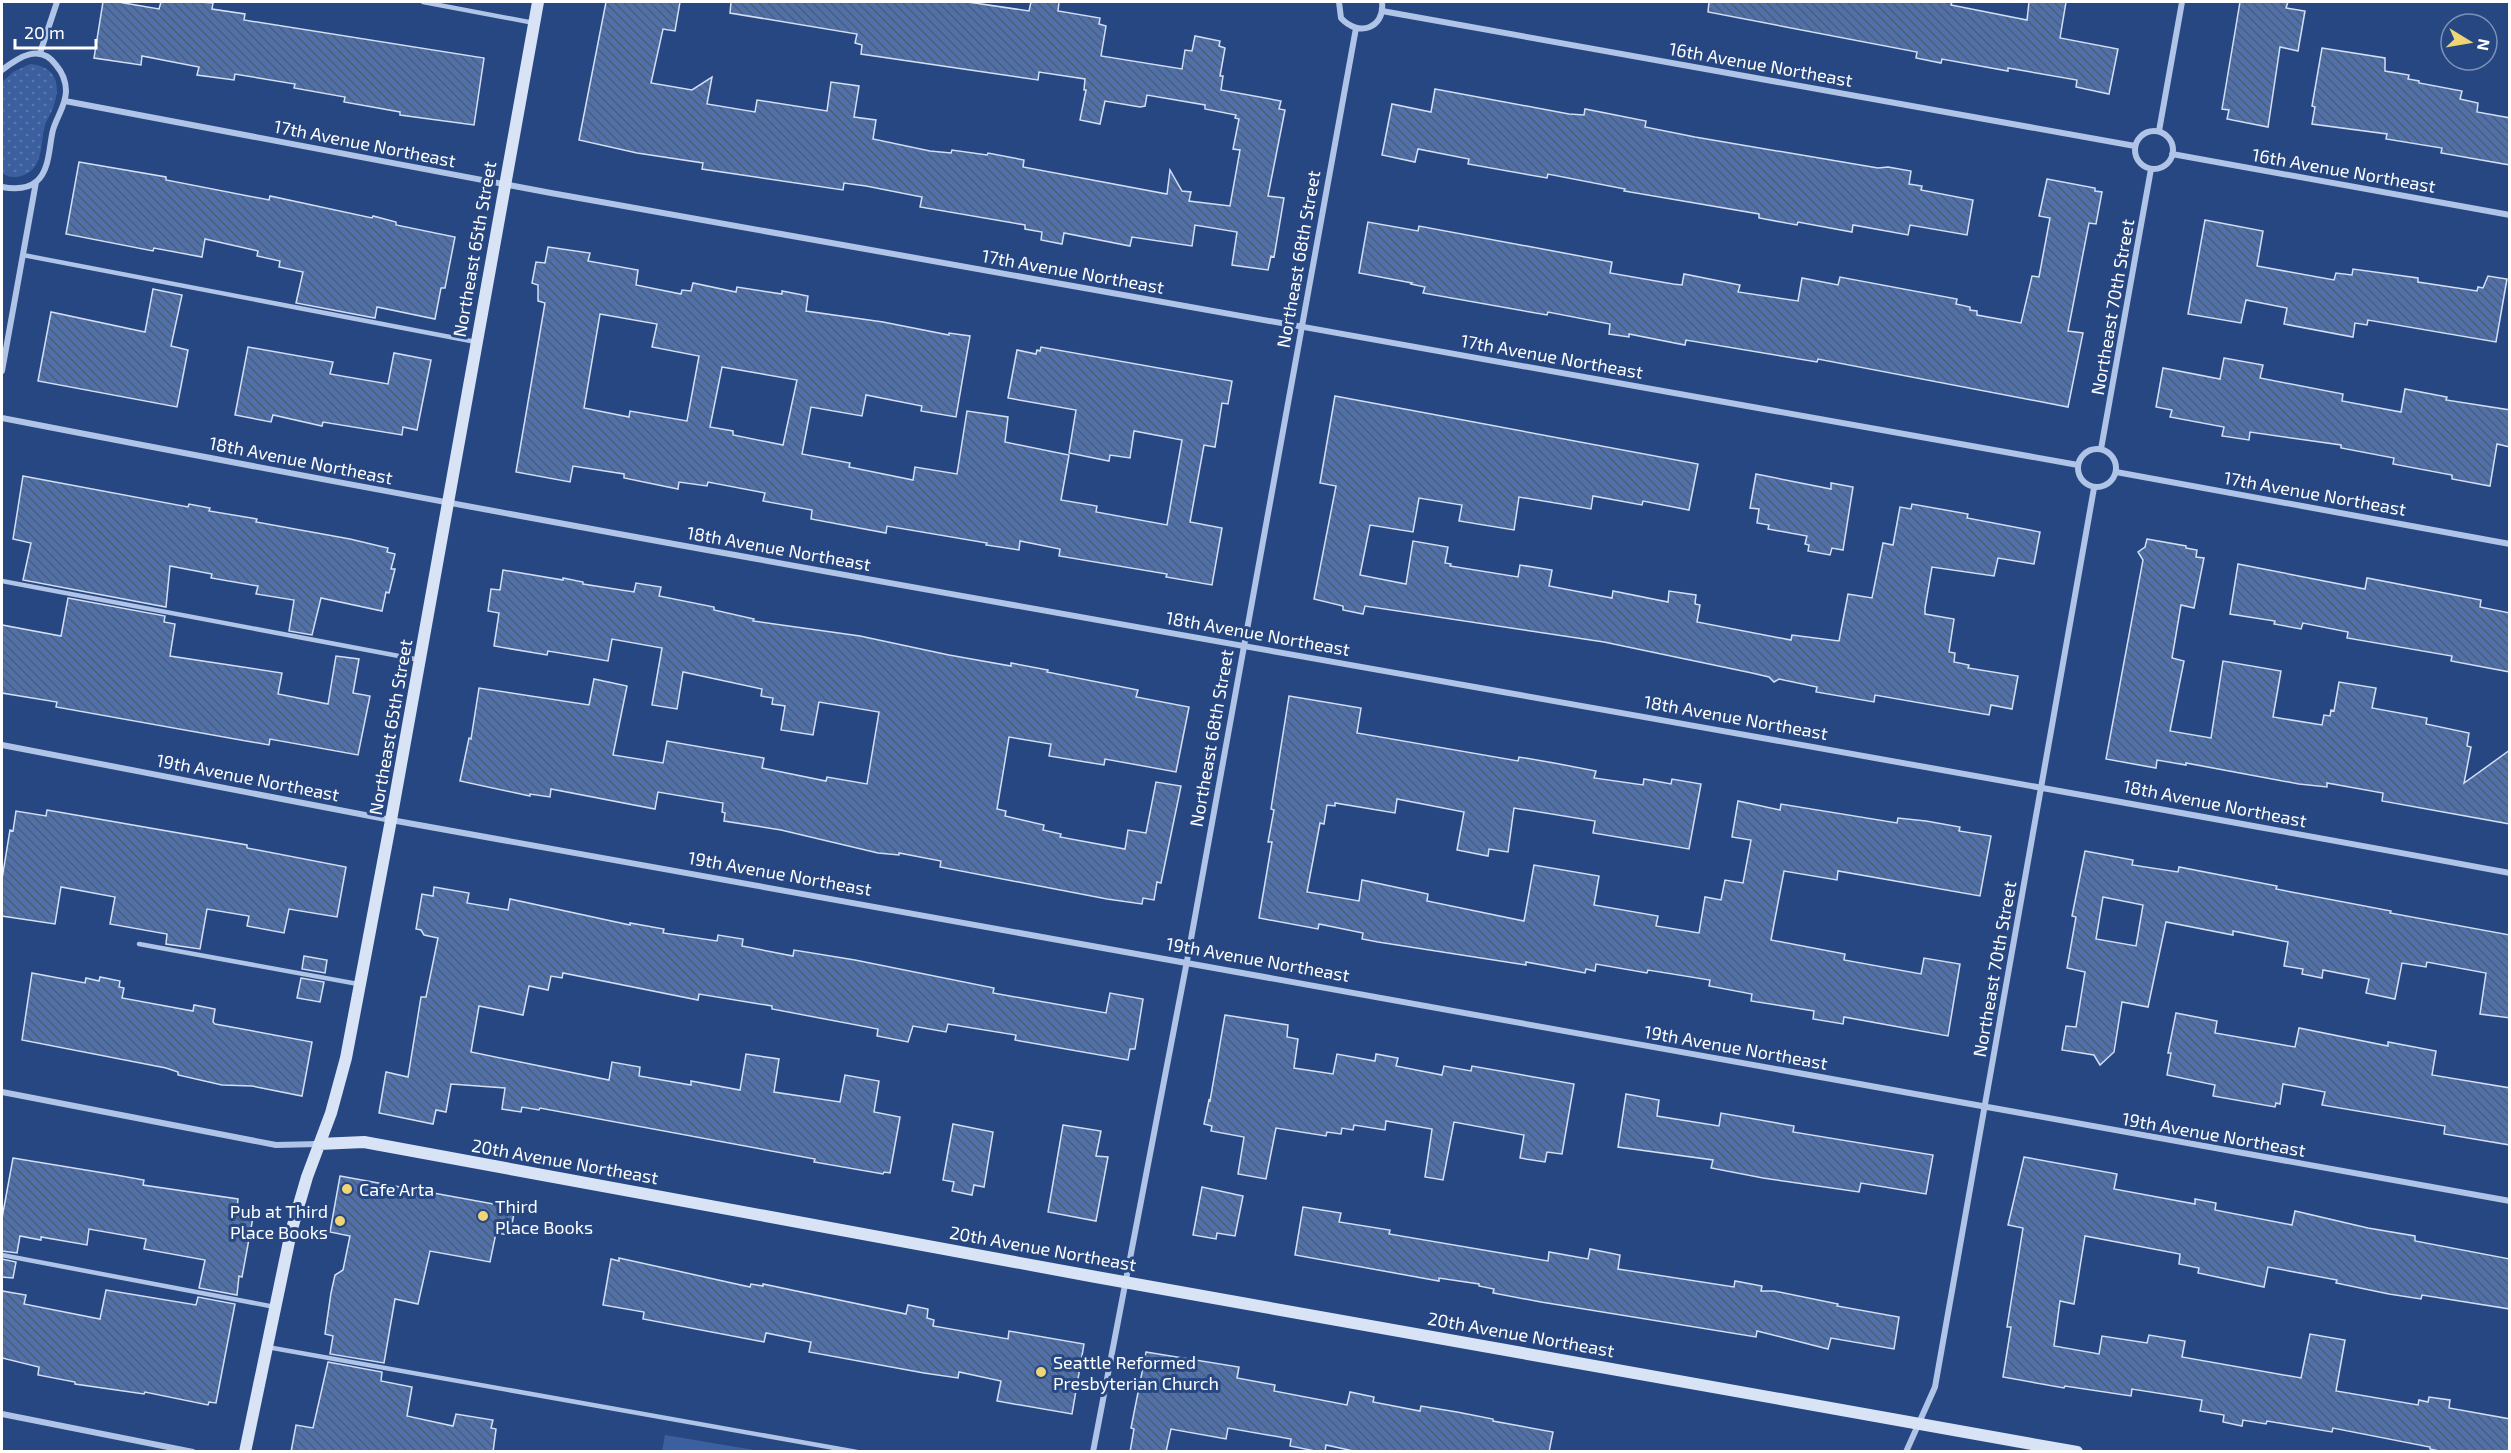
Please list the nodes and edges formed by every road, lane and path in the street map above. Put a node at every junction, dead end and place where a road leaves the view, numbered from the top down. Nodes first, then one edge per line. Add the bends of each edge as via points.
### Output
1 (57, 2) edge
2 (423, 2) edge
3 (538, 2) edge
4 (1330, 2) edge
5 (1338, 2) edge
6 (1382, 2) edge
7 (2182, 2) edge
8 (1382, 11) junction
9 (534, 23) junction
10 (1356, 28) junction
11 (40, 53) junction
12 (2, 70) edge
13 (65, 101) junction
14 (2158, 131) junction
15 (2135, 146) junction
16 (2172, 154) junction
17 (2151, 169) junction
18 (36, 182) junction
19 (504, 184) junction
20 (2, 187) edge
21 (2510, 215) edge
22 (22, 255) junction
23 (1302, 326) junction
24 (476, 342) junction
25 (2, 371) edge
26 (2, 418) edge
27 (2101, 449) junction
28 (2078, 465) junction
29 (2116, 472) junction
30 (2094, 488) junction
31 (448, 503) junction
32 (2510, 544) edge
33 (2, 581) edge
34 (1243, 646) junction
35 (420, 660) junction
36 (2, 745) edge
37 (2042, 786) junction
38 (392, 819) junction
39 (2510, 873) edge
40 (140, 944) dead end
41 (1187, 961) junction
42 (360, 984) junction
43 (2, 1092) edge
44 (1984, 1108) junction
45 (319, 1144) junction
46 (2510, 1201) edge
47 (2, 1255) edge
48 (1126, 1282) junction
49 (275, 1307) junction
50 (267, 1347) junction
51 (2, 1414) edge
52 (1919, 1423) junction
53 (193, 1452) edge
54 (245, 1452) edge
55 (857, 1452) edge
56 (1093, 1452) edge
57 (1906, 1452) edge
58 (2077, 1452) edge

1 - 11 street
2 - 9 lane
3 - 9 street, Northeast 65th Street
4 - 5 street
5 - 10 street via 1341,18
6 - 8 street
7 - 14 street
8 - 10 street via 1374,24
8 - 15 street, 16th Avenue Northeast
9 - 19 street, Northeast 65th Street
10 - 23 street, Northeast 68th Street
11 - 12 street via 20,57
11 - 13 street via 48,56 60,71
13 - 18 street via 54,127 44,171
13 - 19 street, 17th Avenue Northeast
14 - 15 street via 2143,134
14 - 16 street via 2170,139
15 - 17 street via 2138,161
16 - 17 street via 2162,168
16 - 21 street, 16th Avenue Northeast
17 - 27 street, Northeast 70th Street
18 - 20 street via 23,188
18 - 22 street
19 - 23 street, 17th Avenue Northeast
19 - 24 street, Northeast 65th Street
22 - 24 lane
22 - 25 street
23 - 28 street, 17th Avenue Northeast
23 - 34 street, Northeast 68th Street
24 - 31 street, Northeast 65th Street
26 - 31 street, 18th Avenue Northeast
27 - 28 street via 2085,452
27 - 29 street via 2113,457
28 - 30 street via 2081,480
29 - 30 street via 2111,482
29 - 32 street, 17th Avenue Northeast
30 - 37 street, Northeast 70th Street
31 - 34 street, 18th Avenue Northeast
31 - 35 street, Northeast 65th Street
33 - 35 lane
34 - 37 street, 18th Avenue Northeast
34 - 41 street, Northeast 68th Street
35 - 38 street, Northeast 65th Street
36 - 38 street, 19th Avenue Northeast
37 - 39 street, 18th Avenue Northeast
37 - 44 street, Northeast 70th Street
38 - 41 street, 19th Avenue Northeast
38 - 42 street, Northeast 65th Street
40 - 42 lane
41 - 44 street, 19th Avenue Northeast
41 - 48 street, Northeast 68th Street
42 - 45 street, Northeast 65th Street via 346,1058
43 - 45 street, 20th Avenue Northeast via 276,1145
44 - 46 street, 19th Avenue Northeast
44 - 52 street, Northeast 70th Street via 1935,1387
45 - 48 street, 20th Avenue Northeast via 364,1142
45 - 49 street, Northeast 65th Street via 291,1233
47 - 49 lane
48 - 52 street, 20th Avenue Northeast
48 - 56 street, Northeast 68th Street
49 - 50 street, Northeast 65th Street
50 - 54 street, Northeast 65th Street
50 - 55 lane
51 - 53 street
52 - 57 street, Northeast 70th Street
52 - 58 street, 20th Avenue Northeast

